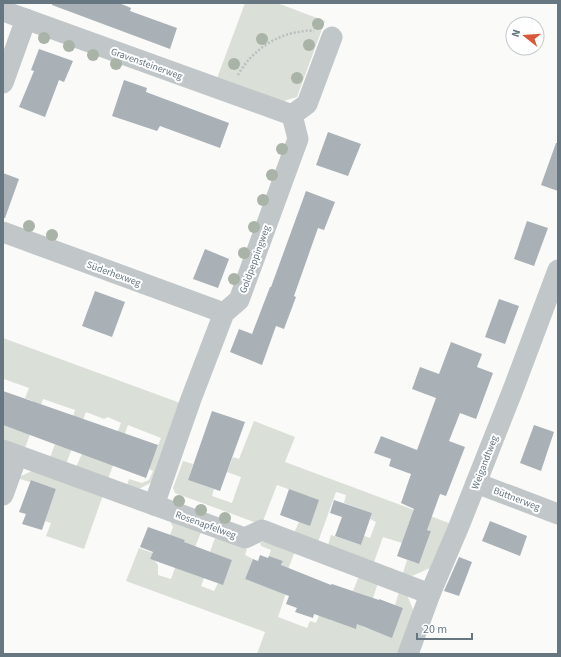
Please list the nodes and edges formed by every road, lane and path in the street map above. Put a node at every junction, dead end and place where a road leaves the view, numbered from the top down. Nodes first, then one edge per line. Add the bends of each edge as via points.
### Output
1 (3, 11) edge
2 (26, 19) junction
3 (332, 37) joint
4 (3, 83) edge
5 (229, 93) junction
6 (292, 115) junction
7 (3, 232) edge
8 (558, 270) edge
9 (224, 313) junction
10 (10, 453) edge
11 (476, 483) junction
12 (3, 495) edge
13 (154, 505) junction
14 (558, 514) edge
15 (430, 594) junction
16 (408, 654) edge

1 - 2 street, Gravensteinerweg
2 - 4 street
2 - 5 street, Gravensteinerweg
3 - 5 path via 310,30 288,33 267,43 242,68
3 - 6 street via 306,104
5 - 6 street, Gravensteinerweg
6 - 9 street, Goldpeppingweg via 298,139 238,300
7 - 9 street, Süderhexweg
8 - 11 street, Weigandtweg
9 - 13 street, Goldpeppingweg
10 - 12 street
10 - 13 street, Rosenapfelweg
11 - 14 street, Büttnerweg
11 - 15 street, Weigandtweg
13 - 15 street, Rosenapfelweg via 245,538 262,530
15 - 16 street, Weigandtweg

